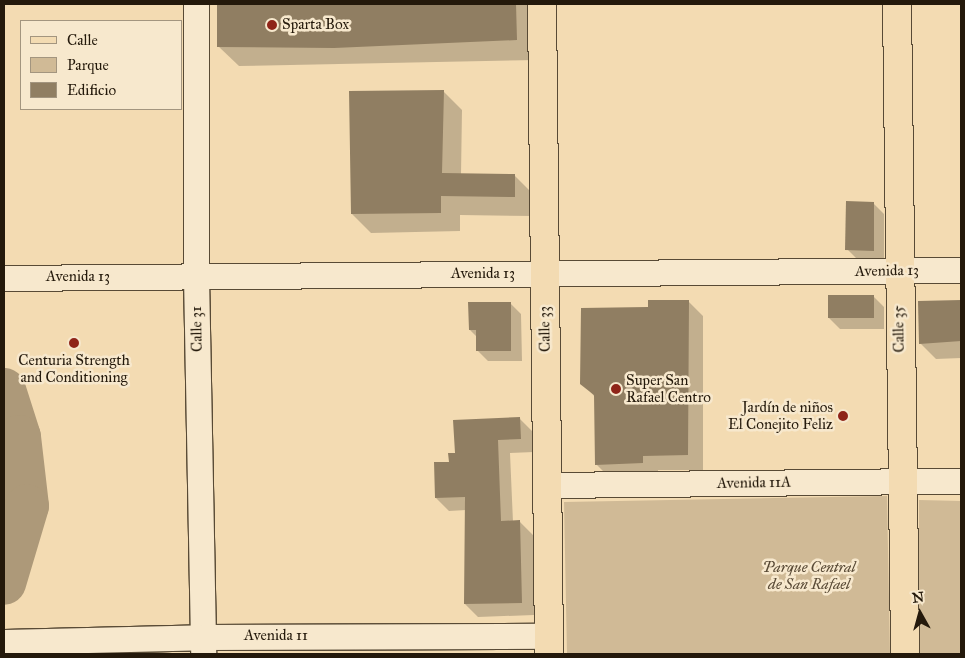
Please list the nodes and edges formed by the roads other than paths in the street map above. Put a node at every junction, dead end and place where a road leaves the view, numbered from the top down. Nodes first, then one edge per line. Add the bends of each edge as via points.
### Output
1 (196, 4) edge
2 (542, 4) edge
3 (897, 4) edge
4 (961, 270) edge
5 (898, 271) junction
6 (545, 274) junction
7 (196, 276) junction
8 (13, 278) edge
9 (902, 481) junction
10 (961, 481) edge
11 (547, 485) junction
12 (9, 642) edge
13 (203, 645) edge
14 (548, 645) edge
15 (905, 654) edge

1 - 7 street, Calle 31
2 - 6 main road, Calle 33
3 - 5 main road, Calle 35
4 - 5 street, Avenida 13
5 - 6 street, Avenida 13
5 - 9 main road, Calle 35
6 - 7 street, Avenida 13
6 - 11 main road, Calle 33
7 - 8 street, Avenida 13
7 - 13 street, Calle 31
9 - 10 street, Avenida 11A
9 - 11 street, Avenida 11A
9 - 15 main road, Calle 35
11 - 14 main road, Calle 33
12 - 13 street, Avenida 11
13 - 14 street, Avenida 11

